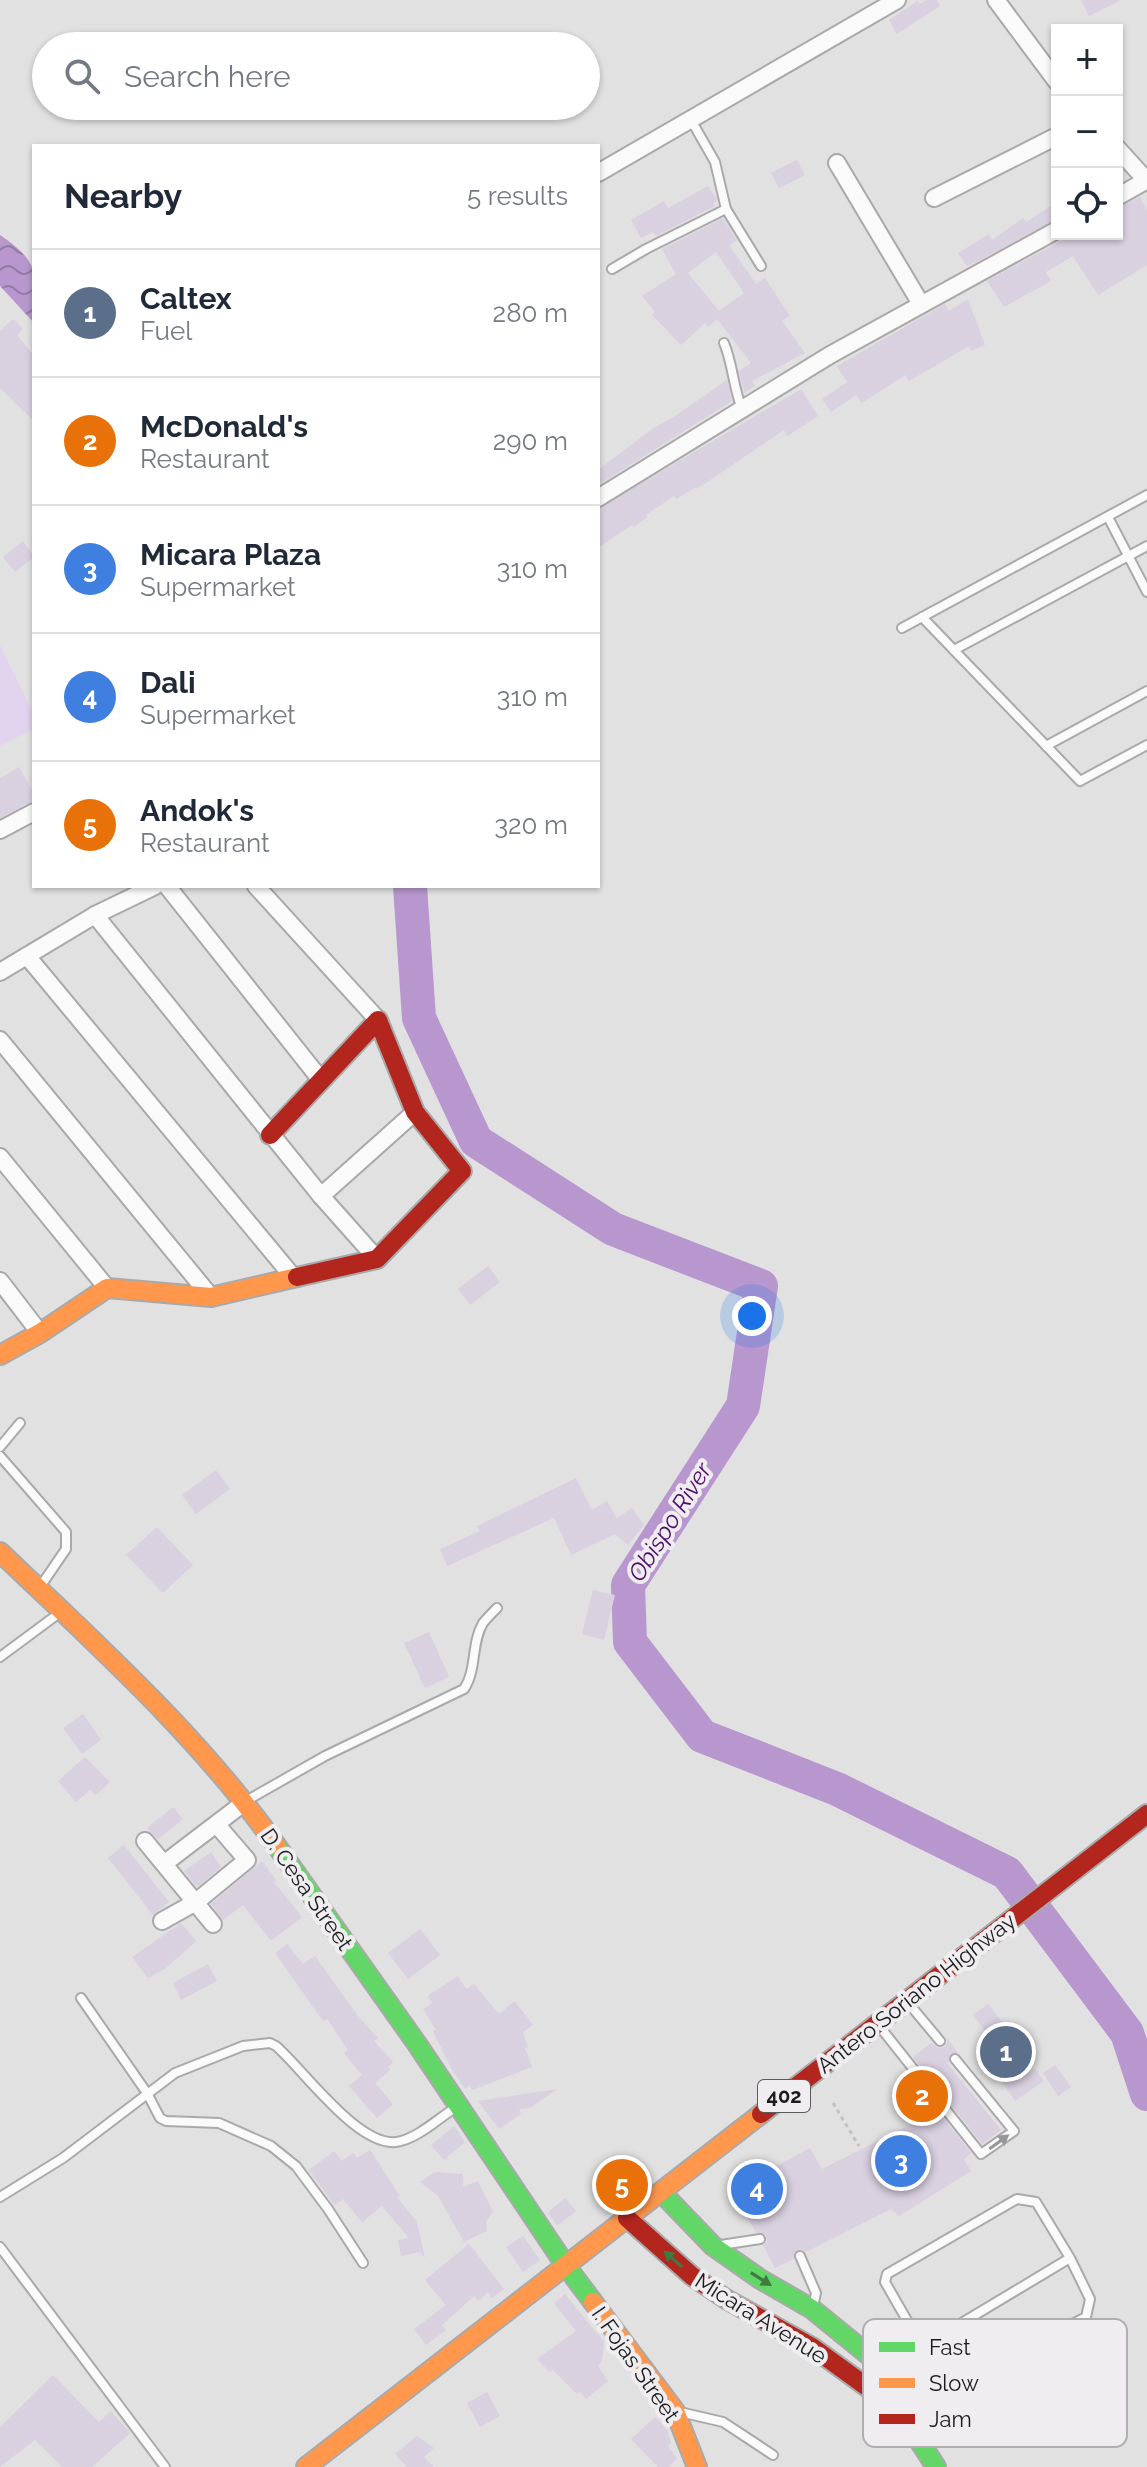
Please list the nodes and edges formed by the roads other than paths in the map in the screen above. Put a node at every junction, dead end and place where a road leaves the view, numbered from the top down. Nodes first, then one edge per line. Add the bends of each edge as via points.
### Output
1 (897, 0) edge
2 (996, 0) edge
3 (1051, 74) edge
4 (691, 120) junction
5 (1051, 139) edge
6 (1123, 155) edge
7 (837, 163) dead end
8 (600, 172) edge
9 (1147, 181) edge
10 (1123, 194) edge
11 (934, 198) dead end
12 (726, 209) junction
13 (1051, 233) edge
14 (761, 266) dead end
15 (612, 269) dead end
16 (921, 304) junction
17 (724, 343) dead end
18 (742, 409) junction
19 (1147, 495) edge
20 (600, 497) edge
21 (1108, 517) junction
22 (1147, 546) edge
23 (1128, 556) junction
24 (1147, 592) edge
25 (922, 617) junction
26 (902, 628) dead end
27 (954, 650) junction
28 (1147, 691) edge
29 (1147, 745) edge
30 (1046, 746) junction
31 (32, 813) edge
32 (0, 830) edge
33 (151, 888) edge
34 (169, 888) edge
35 (258, 888) edge
36 (95, 915) junction
37 (27, 956) junction
38 (0, 972) edge
39 (378, 1020) junction
40 (0, 1040) edge
41 (321, 1080) junction
42 (415, 1112) junction
43 (270, 1135) junction
44 (0, 1157) edge
45 (321, 1196) junction
46 (377, 1259) junction
47 (294, 1278) junction
48 (0, 1281) edge
49 (107, 1288) junction
50 (211, 1297) junction
51 (40, 1333) junction
52 (0, 1355) edge
53 (20, 1423) dead end
54 (0, 1447) edge
55 (0, 1456) edge
56 (0, 1552) edge
57 (39, 1588) junction
58 (497, 1608) dead end
59 (62, 1611) junction
60 (0, 1657) edge
61 (245, 1802) junction
62 (1147, 1814) edge
63 (217, 1825) junction
64 (145, 1841) dead end
65 (165, 1863) junction
66 (196, 1902) junction
67 (162, 1921) dead end
68 (213, 1924) dead end
69 (81, 1998) dead end
70 (906, 2000) junction
71 (877, 2023) junction
72 (940, 2041) dead end
73 (955, 2059) dead end
74 (147, 2093) junction
75 (459, 2105) junction
76 (661, 2192) junction
77 (0, 2197) edge
78 (627, 2218) junction
79 (760, 2239) dead end
80 (713, 2246) junction
81 (0, 2247) edge
82 (800, 2256) dead end
83 (1070, 2258) junction
84 (363, 2263) dead end
85 (566, 2266) junction
86 (812, 2309) junction
87 (906, 2319) edge
88 (968, 2319) edge
89 (1082, 2319) edge
90 (863, 2351) edge
91 (863, 2384) edge
92 (675, 2411) junction
93 (923, 2447) edge
94 (773, 2455) dead end
95 (165, 2467) edge
96 (306, 2467) edge
97 (697, 2467) edge
98 (936, 2467) edge

1 - 4 street
2 - 3 street
4 - 8 street
4 - 12 lane via 715,162
5 - 11 street
6 - 9 street
7 - 16 street
9 - 10 street
12 - 14 lane
12 - 15 lane
13 - 16 street
16 - 18 street
17 - 18 lane
18 - 20 street
19 - 21 lane
21 - 23 lane
21 - 25 lane
22 - 23 lane
23 - 24 lane
23 - 27 lane
25 - 26 lane
25 - 27 lane
27 - 30 lane
28 - 30 lane
29 - 30 lane via 1080,781
31 - 32 street
33 - 36 street
34 - 41 street
35 - 39 street
36 - 37 street
36 - 43 street
37 - 38 street
37 - 47 street
39 - 41 street
39 - 42 street
40 - 50 street
41 - 43 street
42 - 45 street
42 - 46 street via 462,1171
43 - 45 street
44 - 49 street
45 - 46 street
46 - 47 street
47 - 50 street
48 - 51 street
49 - 50 street
49 - 51 street
51 - 52 street
53 - 54 lane
55 - 57 lane via 66,1532 66,1549
56 - 57 street, D. Cesa Street
57 - 59 street, D. Cesa Street
58 - 61 lane via 483,1623 464,1689 300,1768
59 - 60 lane
59 - 61 street, D. Cesa Street via 161,1707
61 - 63 street
61 - 75 street, D. Cesa Street
62 - 70 street, Antero Soriano Highway / 402
63 - 65 street
63 - 66 street via 247,1860
64 - 65 street
65 - 66 street
66 - 67 street
66 - 68 street
69 - 74 lane
70 - 71 street, Antero Soriano Highway / 402
70 - 72 lane
71 -> 73 lane via 981,2154 1014,2131
71 - 76 street, Antero Soriano Highway / 402
74 - 75 lane via 201,2061 270,2043 374,2140 404,2141
74 - 77 lane via 63,2158
74 - 84 lane via 166,2121 219,2123 271,2146 296,2166
75 - 85 street, D. Cesa Street
76 - 78 street, Antero Soriano Highway / 402
76 - 80 street, Micara Avenue
78 - 85 street, Antero Soriano Highway / 402
91 -> 78 street, Micara Avenue via 812,2347 692,2276
79 - 80 lane
80 -> 86 street, Micara Avenue
81 - 95 lane
82 - 86 lane via 816,2293
83 - 87 lane via 1036,2202 1017,2199 887,2274 885,2282
83 - 88 lane
83 - 89 lane via 1090,2299
85 - 92 street, I. Fojas Street
85 - 96 street, Antero Soriano Highway / 402
86 - 90 street, Micara Avenue
92 - 94 lane via 723,2422
92 - 97 street, I. Fojas Street
93 - 98 street, Micara Avenue

